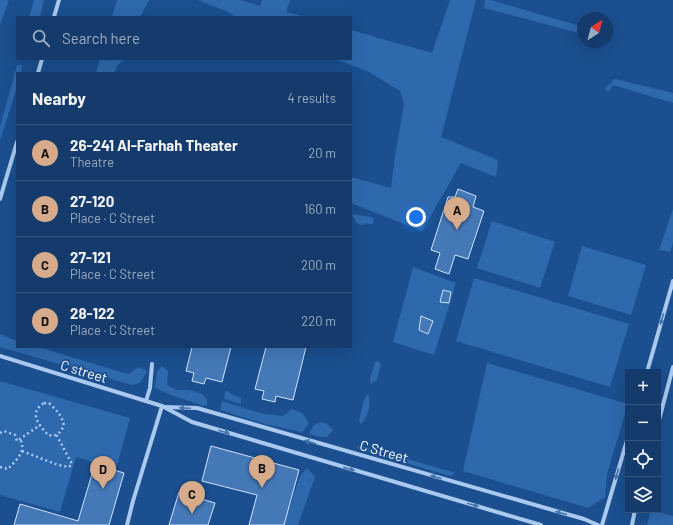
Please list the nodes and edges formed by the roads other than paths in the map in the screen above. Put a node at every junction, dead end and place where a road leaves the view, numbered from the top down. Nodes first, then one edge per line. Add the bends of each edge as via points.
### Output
1 (59, 0) edge
2 (54, 16) edge
3 (42, 60) edge
4 (38, 72) edge
5 (16, 145) edge
6 (0, 200) edge
7 (673, 282) edge
8 (0, 356) edge
9 (152, 364) dead end
10 (673, 368) edge
11 (648, 369) edge
12 (146, 401) junction
13 (162, 406) junction
14 (661, 413) edge
15 (627, 441) edge
16 (635, 513) edge
17 (127, 525) edge
18 (541, 525) edge
19 (598, 525) edge
20 (602, 525) edge
21 (632, 525) edge

1 - 2 street
3 - 4 street
5 - 6 street
7 -> 11 street
8 - 12 street, C street
9 - 12 street
10 - 14 street
12 - 13 street, C street
13 - 17 street
13 -> 18 street, C Street via 192,422
19 -> 13 street, C Street via 197,408
15 -> 20 street
16 - 21 street

